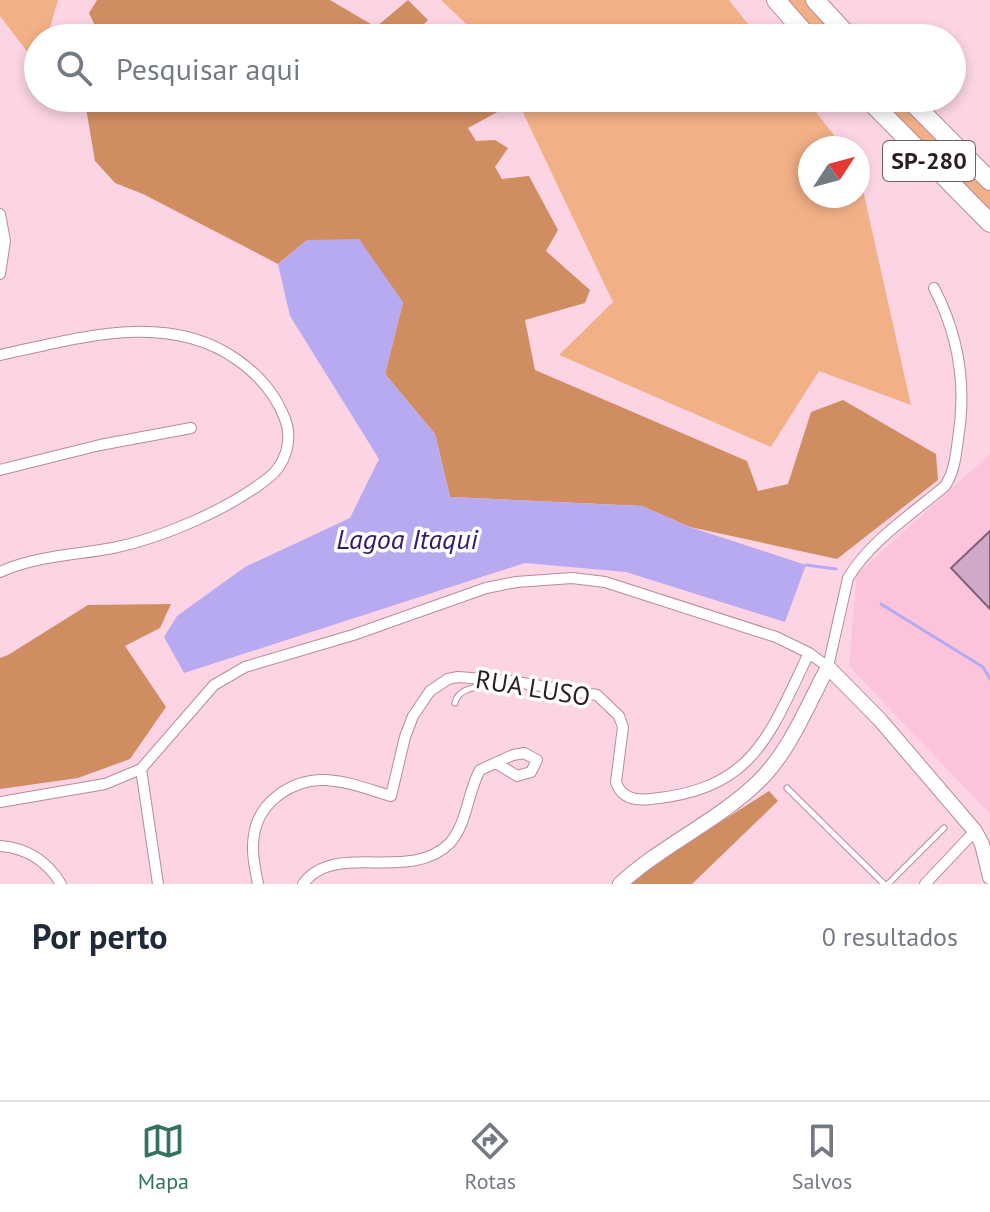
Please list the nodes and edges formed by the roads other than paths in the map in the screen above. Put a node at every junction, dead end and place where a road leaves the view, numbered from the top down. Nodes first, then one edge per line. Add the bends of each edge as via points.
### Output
1 (776, 0) edge
2 (815, 0) edge
3 (797, 24) edge
4 (837, 24) edge
5 (881, 112) edge
6 (923, 112) edge
7 (982, 169) edge
8 (990, 181) edge
9 (0, 214) edge
10 (990, 223) edge
11 (0, 274) edge
12 (934, 288) dead end
13 (0, 355) edge
14 (191, 428) dead end
15 (0, 470) edge
16 (0, 572) edge
17 (809, 653) junction
18 (828, 667) junction
19 (510, 681) junction
20 (455, 703) dead end
21 (496, 763) dead end
22 (141, 769) junction
23 (787, 788) dead end
24 (0, 802) edge
25 (944, 828) dead end
26 (975, 831) junction
27 (0, 846) edge
28 (990, 877) edge
29 (61, 884) edge
30 (158, 884) edge
31 (258, 884) edge
32 (303, 884) edge
33 (620, 884) edge
34 (886, 884) edge
35 (925, 884) edge

1 - 3 highway
2 - 4 highway
5 - 10 highway, SP-280
6 - 7 highway, SP-280
7 - 8 highway, SP-280
9 - 11 street via 5,241
12 - 18 street via 962,372 963,408 952,471 945,486 853,570
13 - 16 street via 131,331 202,341 257,376 271,392 289,434 281,463 268,479 204,516 128,545
14 - 15 street
17 - 18 street
17 - 19 street, RUA LUSO via 775,724 749,761 713,786 652,799 629,798 618,790 623,727 610,705 597,695
17 - 22 street via 776,637 605,582 516,582 226,676 196,702
18 - 26 street
18 - 33 street via 779,757 761,779
19 - 20 lane via 465,689
19 - 31 street, RUA LUSO via 458,677 430,691 405,737 391,796 328,780 297,783 280,794 260,816 254,833
21 - 32 street via 480,770 458,833 433,857 400,867 328,866
22 - 24 street via 105,784
22 - 30 street
23 - 34 lane
25 - 34 lane
26 - 28 street
26 - 35 street
27 - 29 street via 35,855

